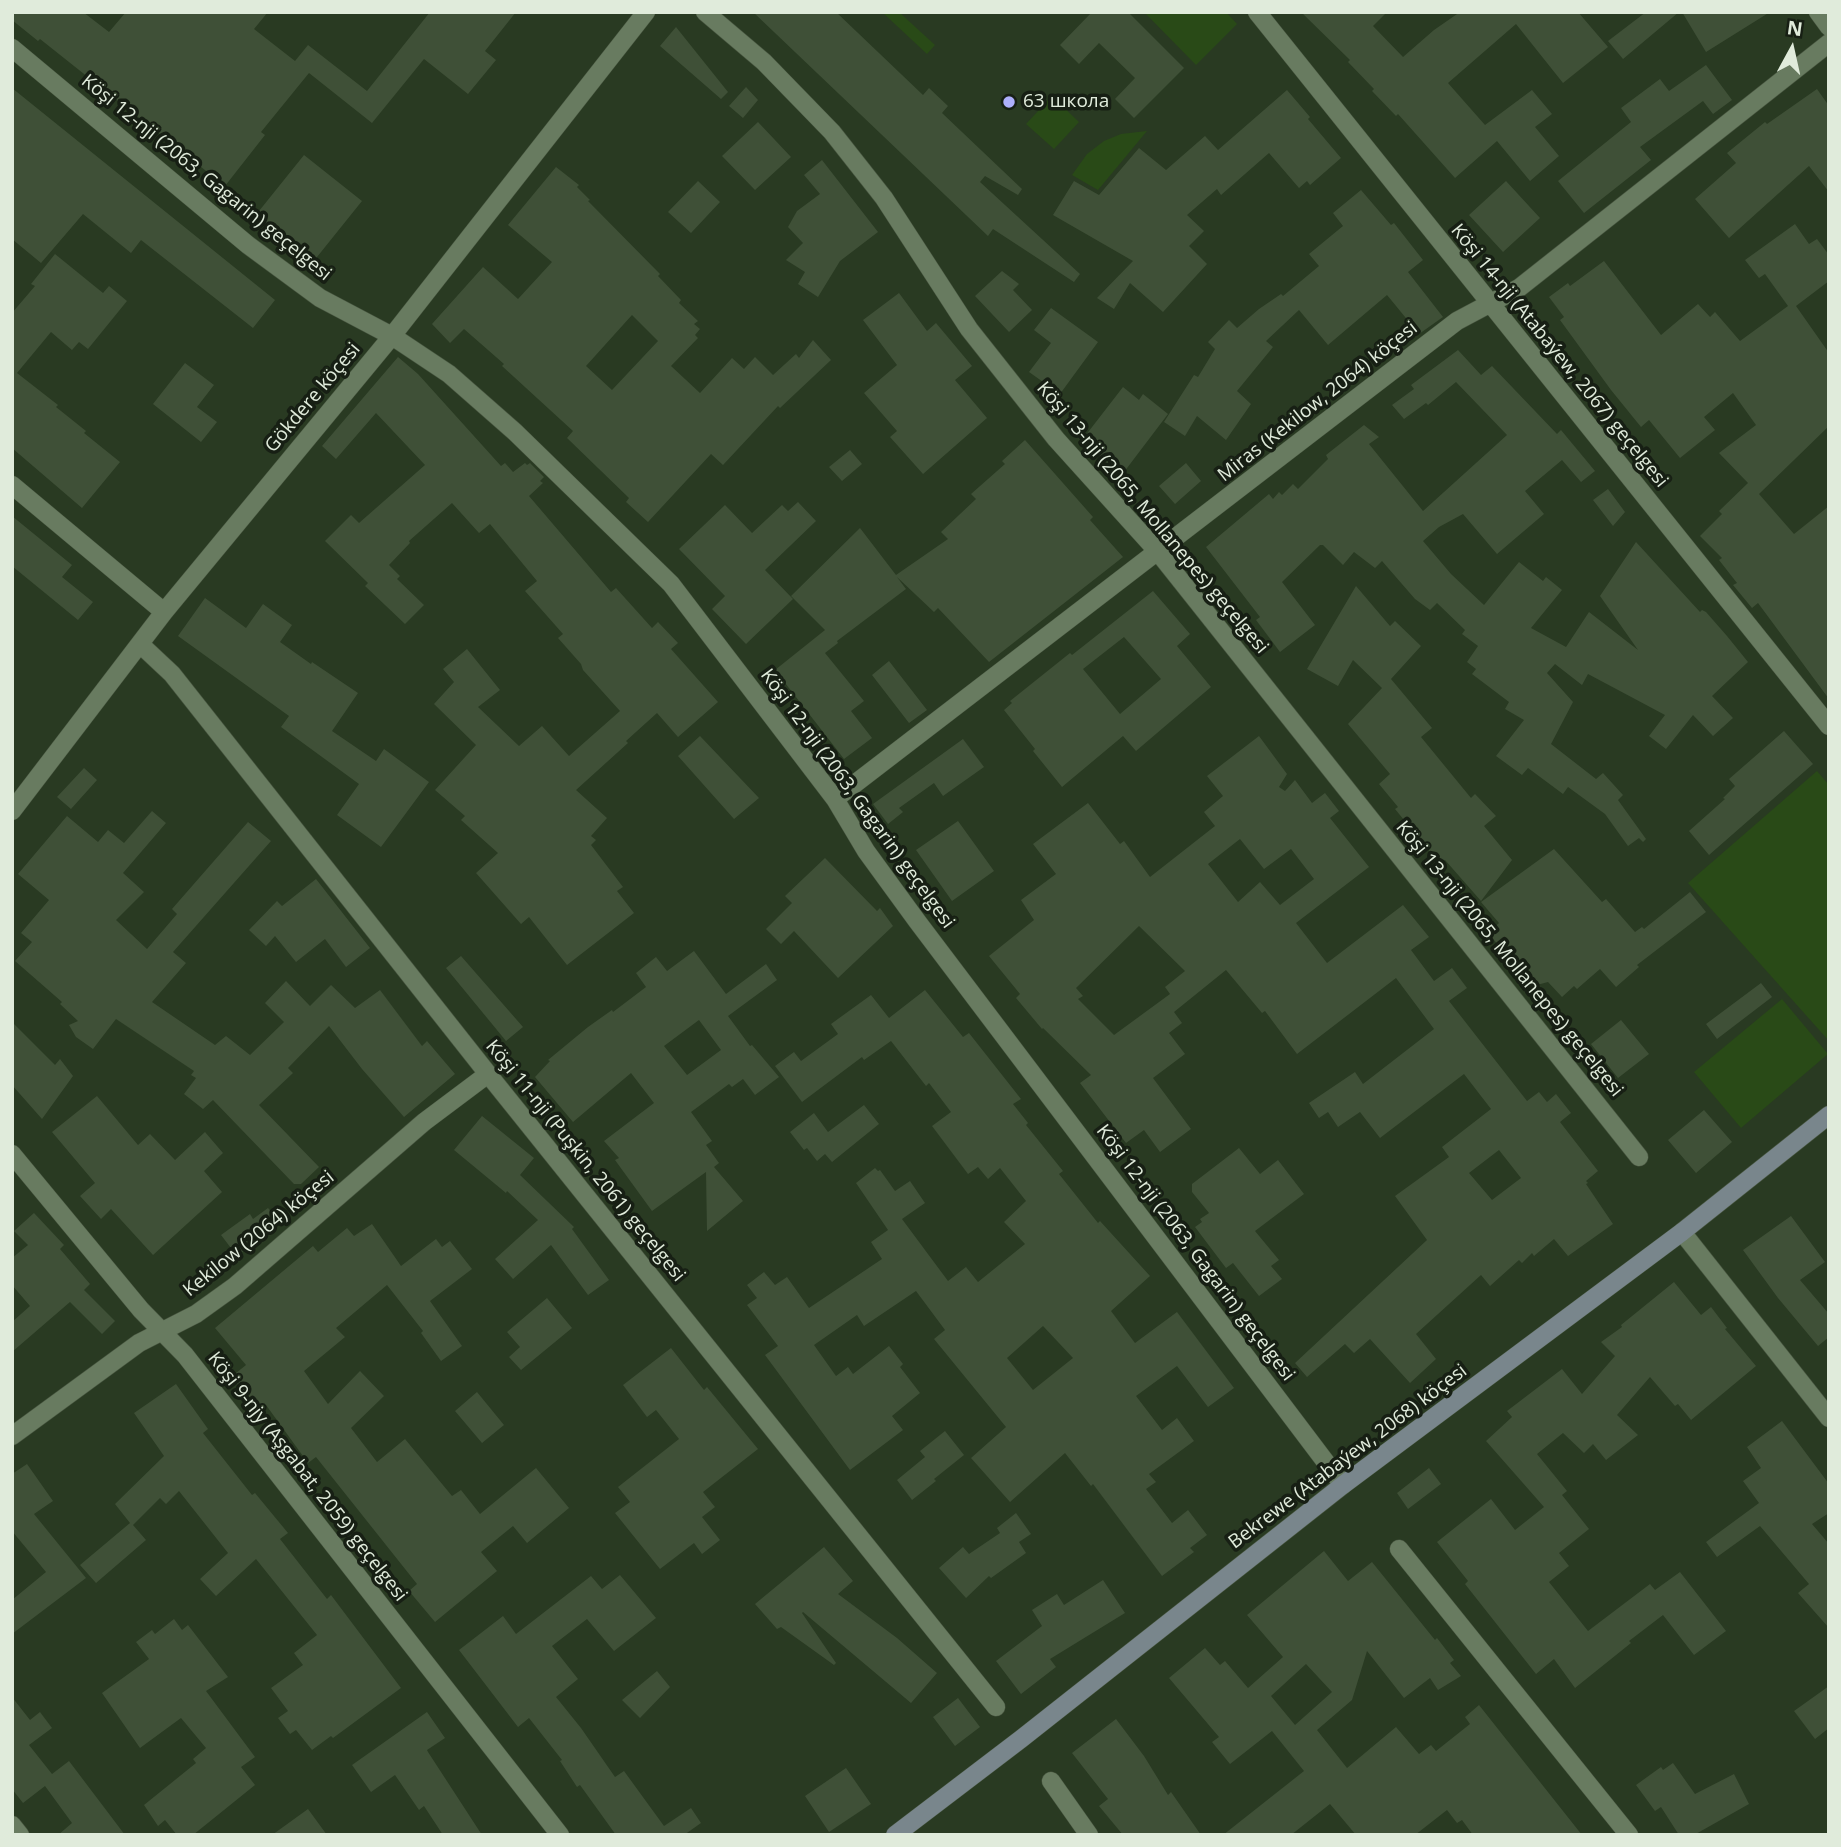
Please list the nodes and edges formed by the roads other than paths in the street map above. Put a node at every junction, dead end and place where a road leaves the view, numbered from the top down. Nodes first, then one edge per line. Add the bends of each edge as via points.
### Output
1 (646, 12) edge
2 (705, 12) edge
3 (1257, 12) edge
4 (1818, 12) edge
5 (1829, 27) edge
6 (1829, 43) edge
7 (12, 48) edge
8 (1489, 304) junction
9 (392, 336) junction
10 (12, 485) edge
11 (1158, 552) junction
12 (164, 612) junction
13 (140, 644) junction
14 (1829, 726) edge
15 (835, 799) junction
16 (12, 811) edge
17 (488, 1074) junction
18 (1829, 1115) edge
19 (12, 1154) edge
20 (1639, 1157) dead end
21 (1682, 1232) junction
22 (162, 1329) junction
23 (1829, 1418) edge
24 (12, 1436) edge
25 (1343, 1485) junction
26 (1399, 1549) dead end
27 (996, 1707) dead end
28 (1051, 1781) dead end
29 (12, 1825) edge
30 (20, 1835) edge
31 (560, 1835) edge
32 (895, 1835) edge
33 (1089, 1835) edge
34 (1629, 1835) edge

1 - 9 street, Gökdere köçesi
2 - 11 street, Köşi 13-nji (2065, Mollanepes) geçelgesi via 764,62 832,132 884,198 969,329 1056,439
3 - 8 street, Köşi 14-nji (Atabaýew, 2067) geçelgesi
4 - 5 street
6 - 8 street, Miras (Kekilow, 2064) köçesi via 1518,288
7 - 9 street, Köşi 12-nji (2063, Gagarin) geçelgesi via 248,245 320,298
8 - 11 street, Miras (Kekilow, 2064) köçesi via 1457,321
8 - 14 street, Köşi 14-nji (Atabaýew, 2067) geçelgesi
9 - 12 street, Gökdere köçesi
9 - 15 street, Köşi 12-nji (2063, Gagarin) geçelgesi via 449,374 496,415 671,584
10 - 12 street
11 - 15 street, Miras (Kekilow, 2064) köçesi
11 - 20 street, Köşi 13-nji (2065, Mollanepes) geçelgesi
12 - 13 street, Gökdere köçesi
13 - 16 street, Gökdere köçesi
13 - 17 street, Köşi 11-nji (Puşkin, 2061) geçelgesi via 172,674
15 - 25 street, Köşi 12-nji (2063, Gagarin) geçelgesi via 925,932
17 - 22 street, Kekilow (2064) köçesi via 424,1122 234,1286 196,1314
17 - 27 street, Köşi 11-nji (Puşkin, 2061) geçelgesi
18 - 21 main road, Bekrewe (Atabaýew, 2068) köçesi
19 - 22 street, Köşi 9-njy (Aşgabat, 2059) geçelgesi via 141,1310
21 - 23 street
21 - 25 main road, Bekrewe (Atabaýew, 2068) köçesi
22 - 24 street, Kekilow (2064) köçesi
22 - 31 street, Köşi 9-njy (Aşgabat, 2059) geçelgesi
25 - 32 main road, Bekrewe (Atabaýew, 2068) köçesi
26 - 34 street
28 - 33 street
29 - 30 street

